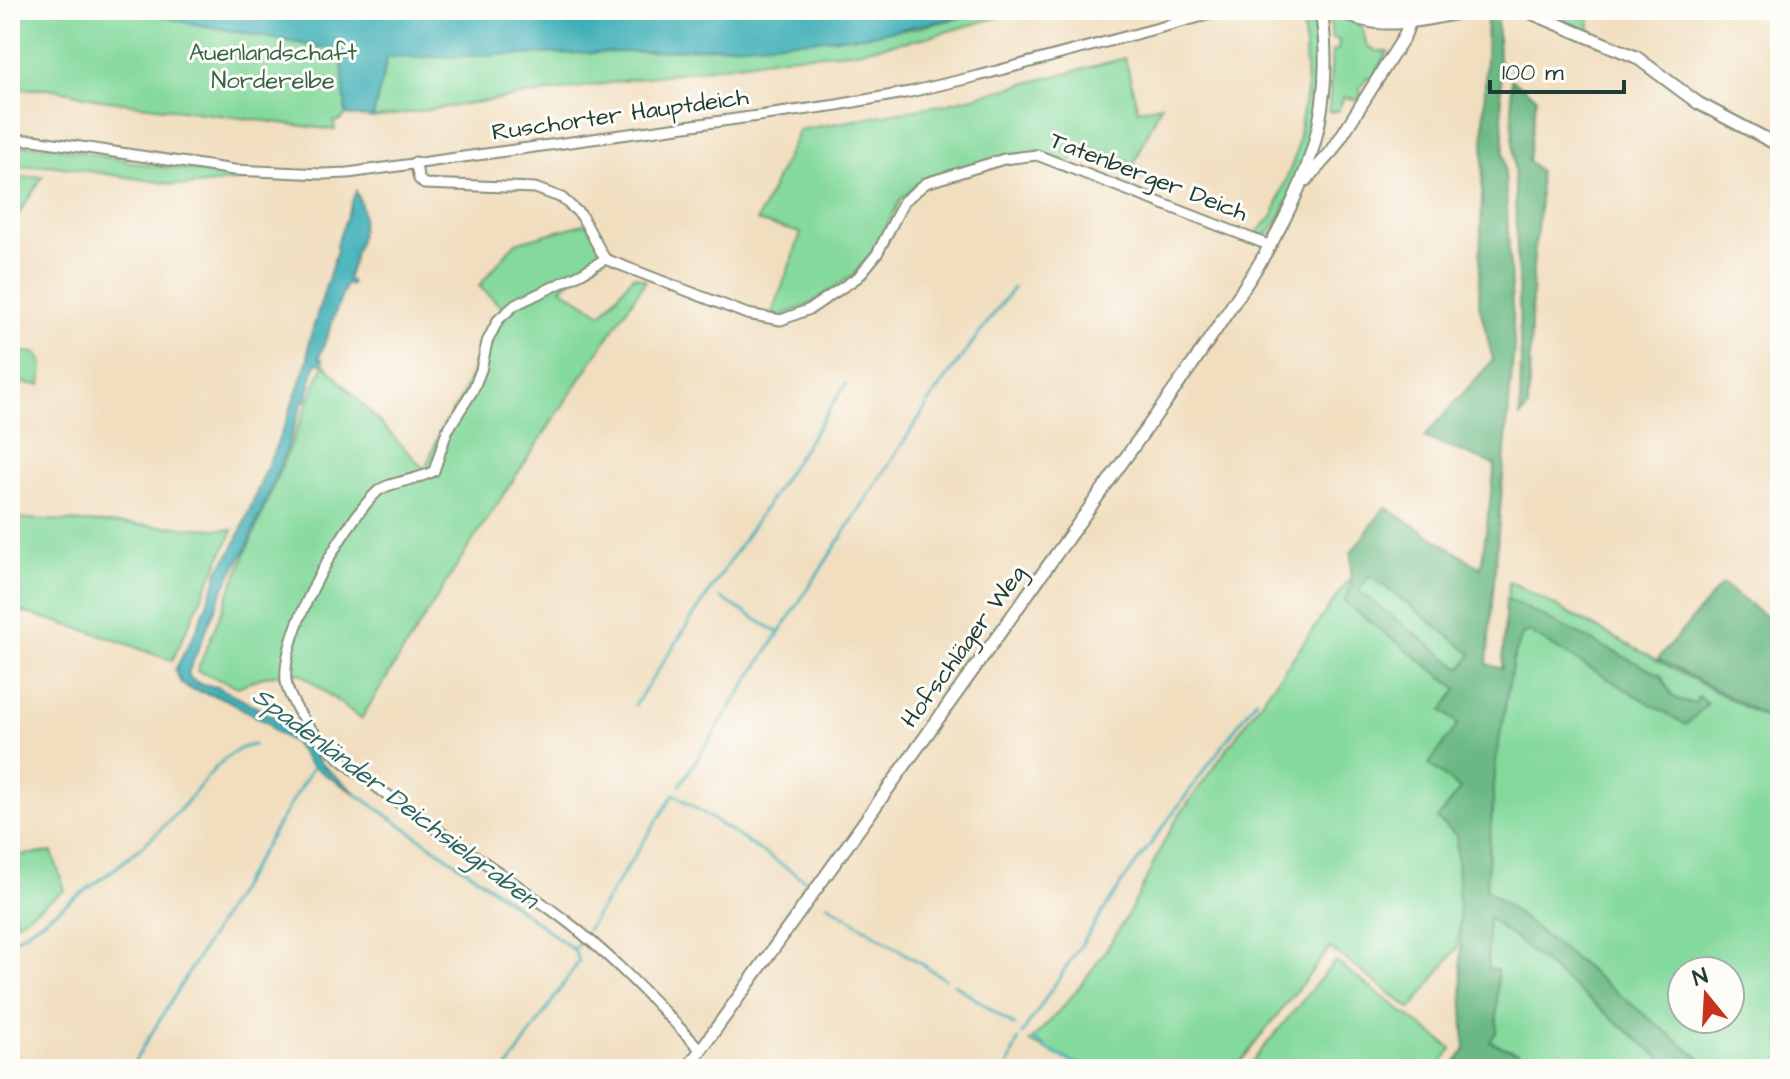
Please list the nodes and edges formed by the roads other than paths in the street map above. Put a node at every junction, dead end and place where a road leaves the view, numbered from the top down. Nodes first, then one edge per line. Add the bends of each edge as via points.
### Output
1 (1226, 10) edge
2 (1321, 10) edge
3 (1340, 10) edge
4 (1473, 10) edge
5 (1524, 10) edge
6 (1410, 21) junction
7 (10, 140) edge
8 (1780, 146) edge
9 (415, 162) junction
10 (1302, 183) junction
11 (1271, 246) junction
12 (605, 259) junction
13 (701, 1050) junction
14 (687, 1069) edge

1 - 9 street, Ruschorter Hauptdeich via 910,92
2 - 10 street via 1324,87 1313,154
3 - 6 street via 1368,23
4 - 6 street
5 - 8 street via 1636,57 1698,103
6 - 10 street via 1332,151
7 - 9 street, Ruschorter Hauptdeich via 262,172 348,173
9 - 12 street via 424,184 535,188 562,198 581,215
10 - 11 street, Hofschläger Weg
11 - 12 street, Tatenberger Deich via 1037,155 1004,159 926,183 904,201 877,254 858,277 810,309 781,320 747,314
11 - 13 street, Hofschläger Weg
12 - 13 street via 515,305 498,320 477,380 447,431 434,471 380,489 356,518 322,569 283,668 288,690 310,728 349,766 577,929
13 - 14 street, Hofschläger Weg

